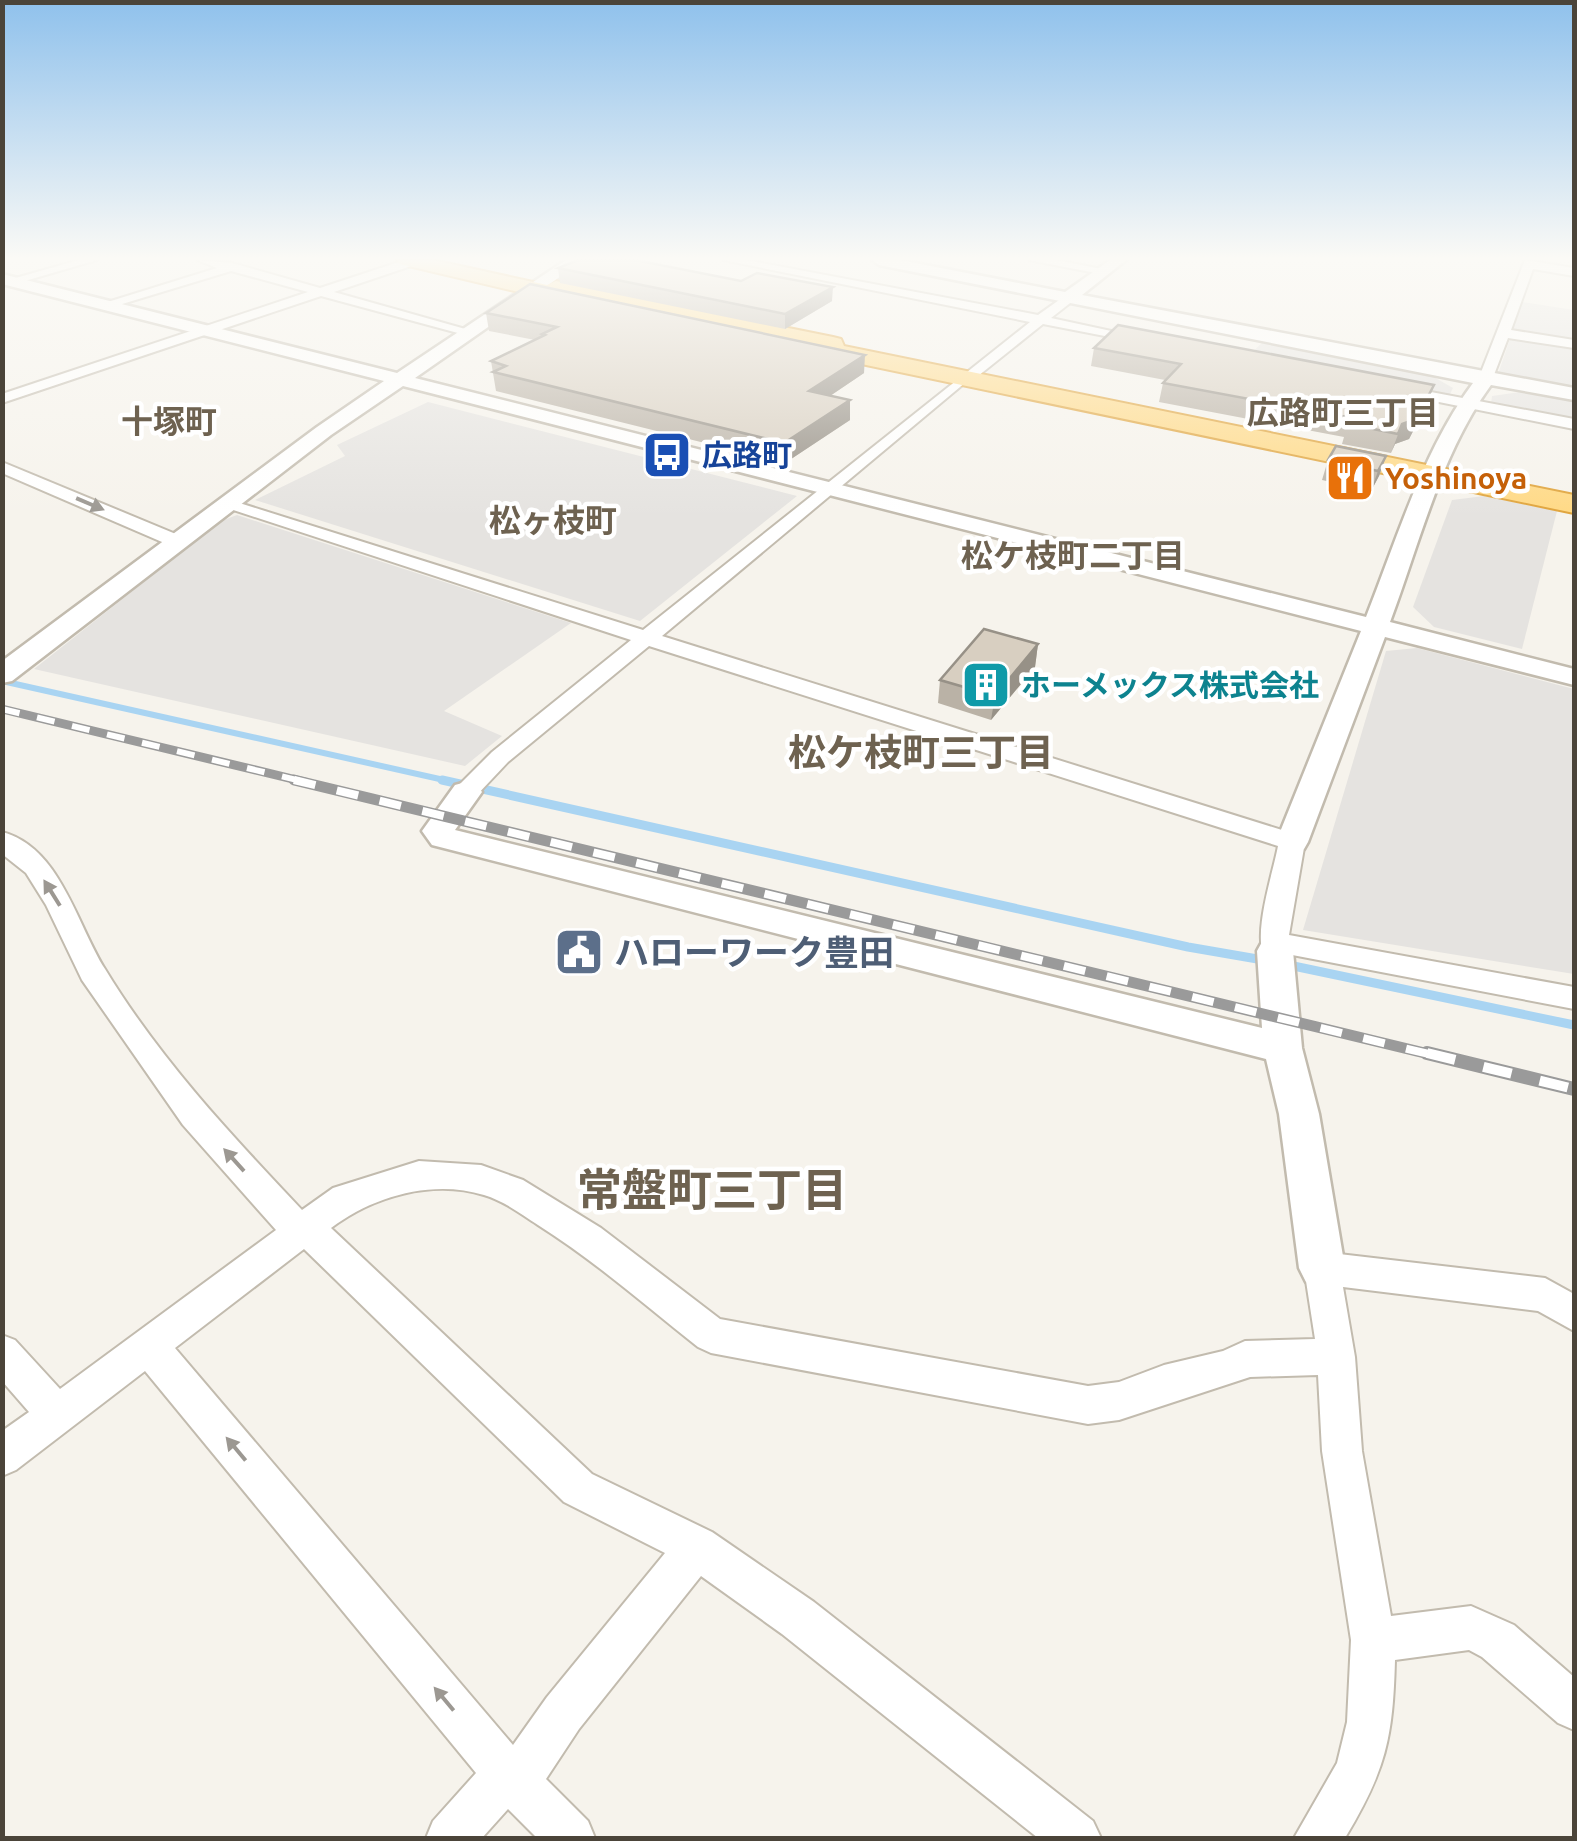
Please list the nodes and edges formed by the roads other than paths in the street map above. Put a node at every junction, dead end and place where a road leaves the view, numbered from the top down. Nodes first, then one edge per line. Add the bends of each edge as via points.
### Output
1 (156, 346) edge
2 (262, 346) edge
3 (449, 346) edge
4 (823, 346) edge
5 (1008, 346) edge
6 (1315, 346) edge
7 (1501, 346) edge
8 (969, 376) junction
9 (1485, 380) junction
10 (397, 381) junction
11 (1371, 384) edge
12 (1574, 394) edge
13 (2, 400) edge
14 (1468, 403) junction
15 (1574, 424) edge
16 (2, 467) edge
17 (1437, 470) junction
18 (833, 488) junction
19 (1574, 492) edge
20 (224, 504) junction
21 (1574, 504) edge
22 (176, 541) junction
23 (1376, 625) junction
24 (646, 639) junction
25 (10, 664) edge
26 (1574, 677) edge
27 (473, 785) joint
28 (2, 840) edge
29 (1292, 842) junction
30 (1275, 946) junction
31 (1574, 998) edge
32 (1283, 1048) junction
33 (300, 1232) junction
34 (1322, 1268) junction
35 (1574, 1314) edge
36 (147, 1344) junction
37 (2, 1352) edge
38 (1336, 1357) junction
39 (56, 1414) junction
40 (2, 1456) edge
41 (696, 1546) junction
42 (1373, 1640) junction
43 (1574, 1707) edge
44 (512, 1778) junction
45 (450, 1838) edge
46 (571, 1838) edge
47 (1076, 1838) edge
48 (1318, 1838) edge

1 - 13 street
2 - 10 street
3 - 10 street
4 - 8 highway
5 - 8 street
6 - 9 street
7 - 9 street
8 - 17 highway
8 - 18 street
9 - 12 street
9 - 14 street
10 - 18 street
10 - 20 street
11 - 14 street
14 - 15 street
14 - 17 street
16 -> 22 street
17 - 19 highway
17 - 21 highway
17 - 23 street
18 - 23 street
18 - 24 street
20 - 22 street
20 - 24 street
22 - 25 street
23 - 26 street
23 - 29 street
24 - 27 street
24 - 29 street
27 - 32 street via 440,824 443,838
33 -> 28 street via 194,1116 92,973 35,867
29 - 30 street
30 - 31 street
30 - 32 street
32 - 34 street via 1300,1114
33 - 36 street
33 - 38 street via 345,1198 383,1183 443,1174 481,1179 589,1239 711,1335 1088,1405 1245,1359
33 - 41 street via 322,1240 578,1488
34 - 35 street via 1545,1295
34 - 38 street
36 - 39 street
44 -> 36 street
37 - 39 street
38 - 42 street via 1342,1451
39 - 40 street
41 - 44 street
41 - 47 street via 798,1618
42 - 43 street via 1471,1628 1498,1641
42 - 48 street via 1370,1722 1358,1772
44 - 45 street
44 - 46 street

